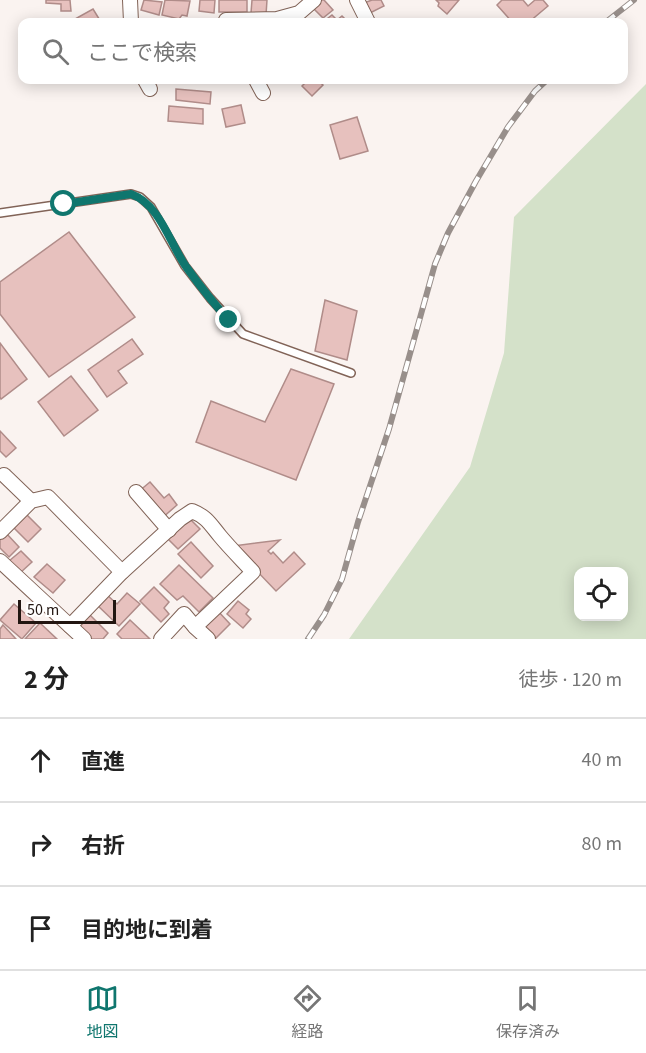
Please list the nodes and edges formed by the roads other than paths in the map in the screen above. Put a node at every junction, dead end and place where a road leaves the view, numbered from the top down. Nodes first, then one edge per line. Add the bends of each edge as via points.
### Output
1 (130, 0) edge
2 (314, 0) edge
3 (357, 0) edge
4 (130, 18) edge
5 (281, 18) edge
6 (366, 18) edge
7 (258, 84) edge
8 (263, 93) dead end
9 (0, 213) edge
10 (351, 373) dead end
11 (4, 475) dead end
12 (136, 492) dead end
13 (31, 501) junction
14 (169, 530) junction
15 (0, 532) edge
16 (0, 561) edge
17 (122, 572) junction
18 (70, 626) junction
19 (195, 627) junction
20 (84, 639) edge
21 (161, 639) edge
22 (208, 639) edge

1 - 4 street
2 - 5 street via 299,13
3 - 6 street
7 - 8 street
9 - 10 lane via 131,194 140,197 151,207 191,274 243,334
11 - 13 street
12 - 14 street
13 - 15 street
13 - 17 street via 48,497
14 - 17 street
14 - 19 street via 192,511 203,515 253,572
16 - 18 street
17 - 18 street
18 - 20 street
19 - 21 street via 184,614
19 - 22 street

